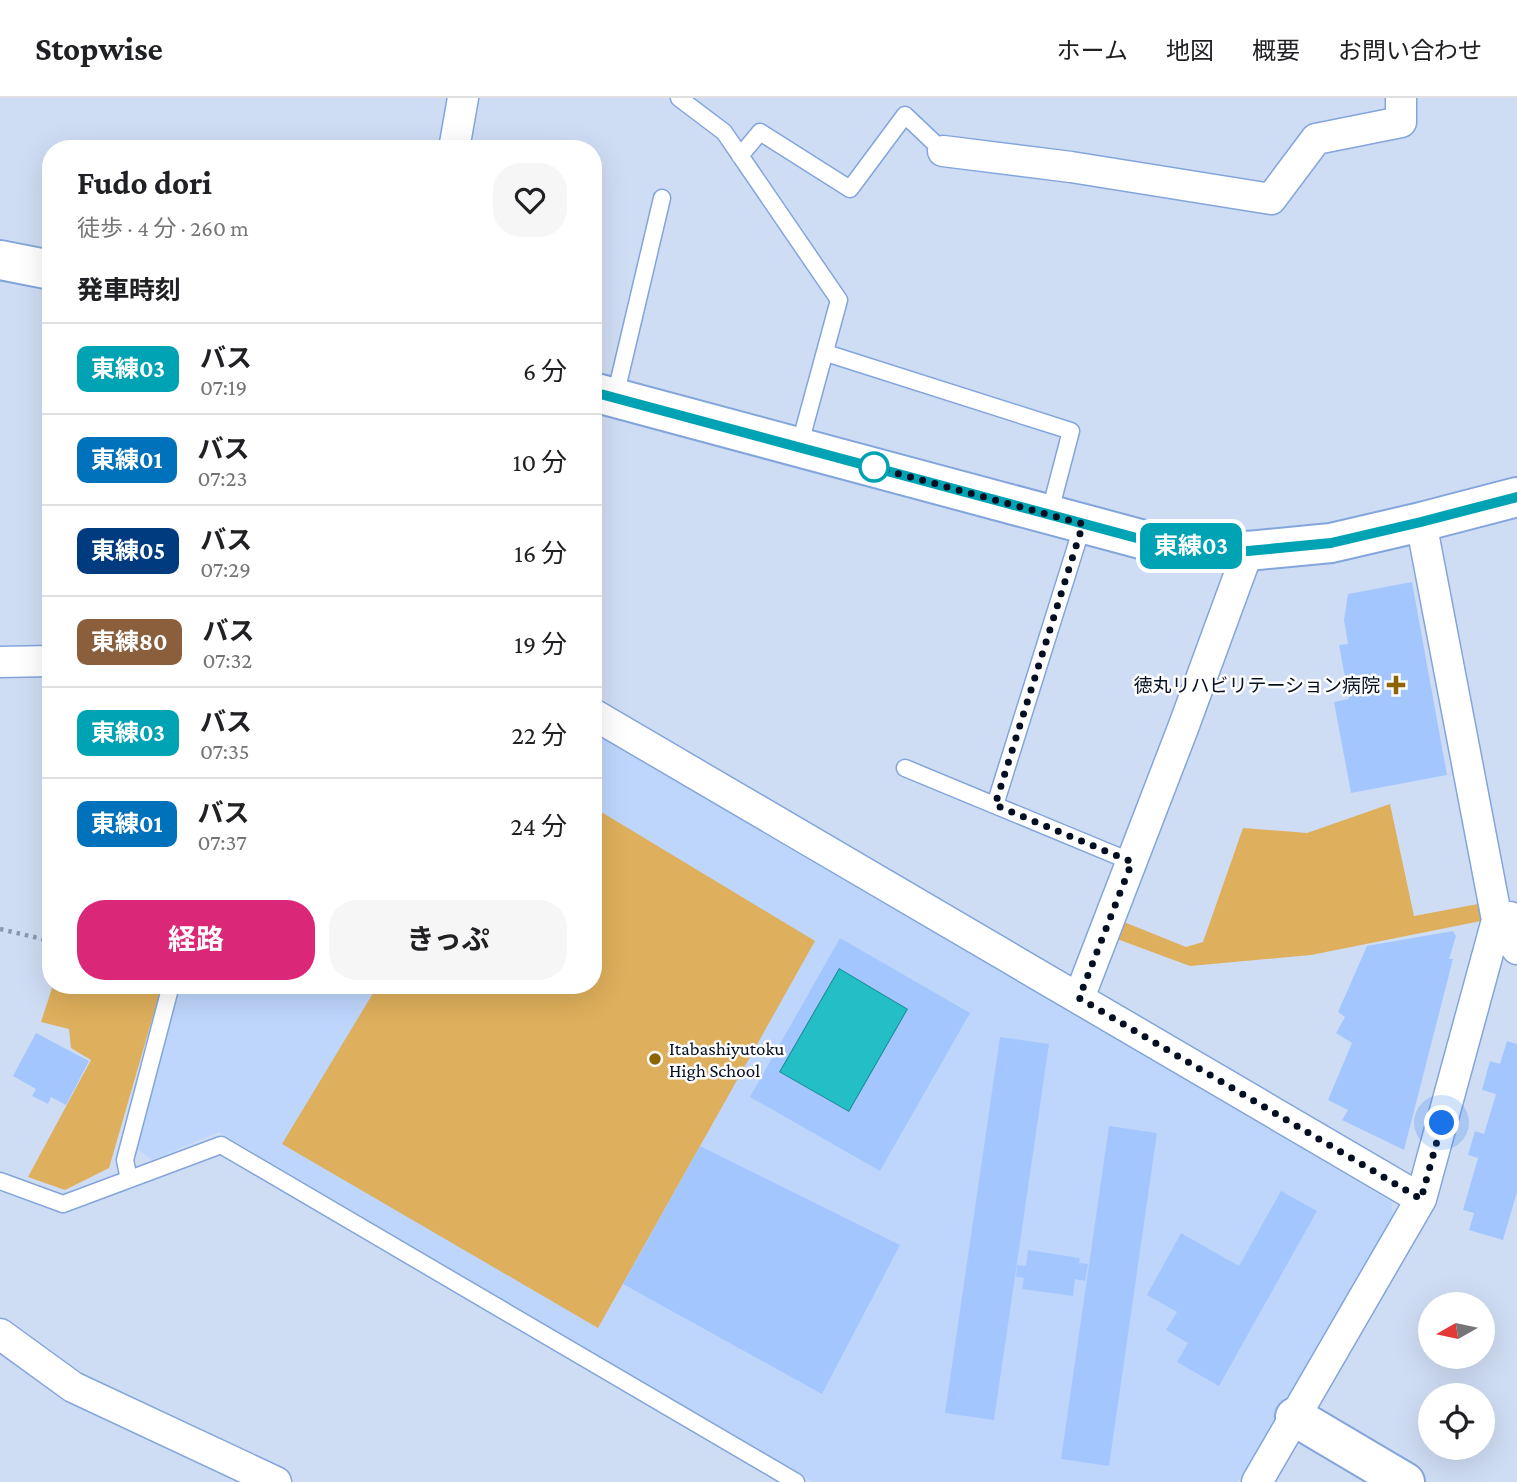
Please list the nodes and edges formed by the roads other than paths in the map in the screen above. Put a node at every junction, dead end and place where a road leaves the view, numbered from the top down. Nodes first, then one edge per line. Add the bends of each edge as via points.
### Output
1 (463, 98) edge
2 (679, 98) edge
3 (1401, 98) edge
4 (456, 140) edge
5 (943, 151) joint
6 (740, 156) junction
7 (662, 198) dead end
8 (0, 260) edge
9 (42, 268) edge
10 (826, 353) junction
11 (604, 395) edge
12 (799, 447) junction
13 (1517, 497) edge
14 (1066, 519) junction
15 (1421, 522) junction
16 (1248, 551) junction
17 (42, 661) edge
18 (0, 662) edge
19 (602, 719) edge
20 (905, 768) dead end
21 (995, 805) junction
22 (1132, 862) junction
23 (1507, 918) edge
24 (1517, 948) edge
25 (170, 994) edge
26 (1079, 998) junction
27 (129, 1179) junction
28 (0, 1181) edge
29 (1421, 1199) junction
30 (0, 1334) edge
31 (1295, 1417) junction
32 (276, 1482) edge
33 (796, 1482) edge
34 (1257, 1482) edge
35 (1405, 1482) edge

1 - 4 street
2 - 6 lane via 724,132
3 - 5 street via 1401,122 1316,139 1271,199
5 - 6 lane via 905,115 850,189 760,132
6 - 10 lane via 839,300
7 - 11 lane
8 - 9 street
10 - 12 lane
10 - 14 lane via 1071,431
11 - 12 street
12 - 14 street
13 - 15 street
14 - 16 street via 1159,544
14 - 21 lane
15 - 16 street via 1331,543
15 - 23 street
16 - 22 street
17 - 18 street
19 - 26 street
20 - 21 lane
21 - 22 lane
22 - 26 street
23 - 24 street
23 - 29 street
25 - 27 lane via 125,1160
26 - 29 street
27 - 28 lane via 63,1204
27 - 33 lane via 221,1145
29 - 31 street
30 - 32 street via 73,1387
31 - 34 street
31 - 35 street

